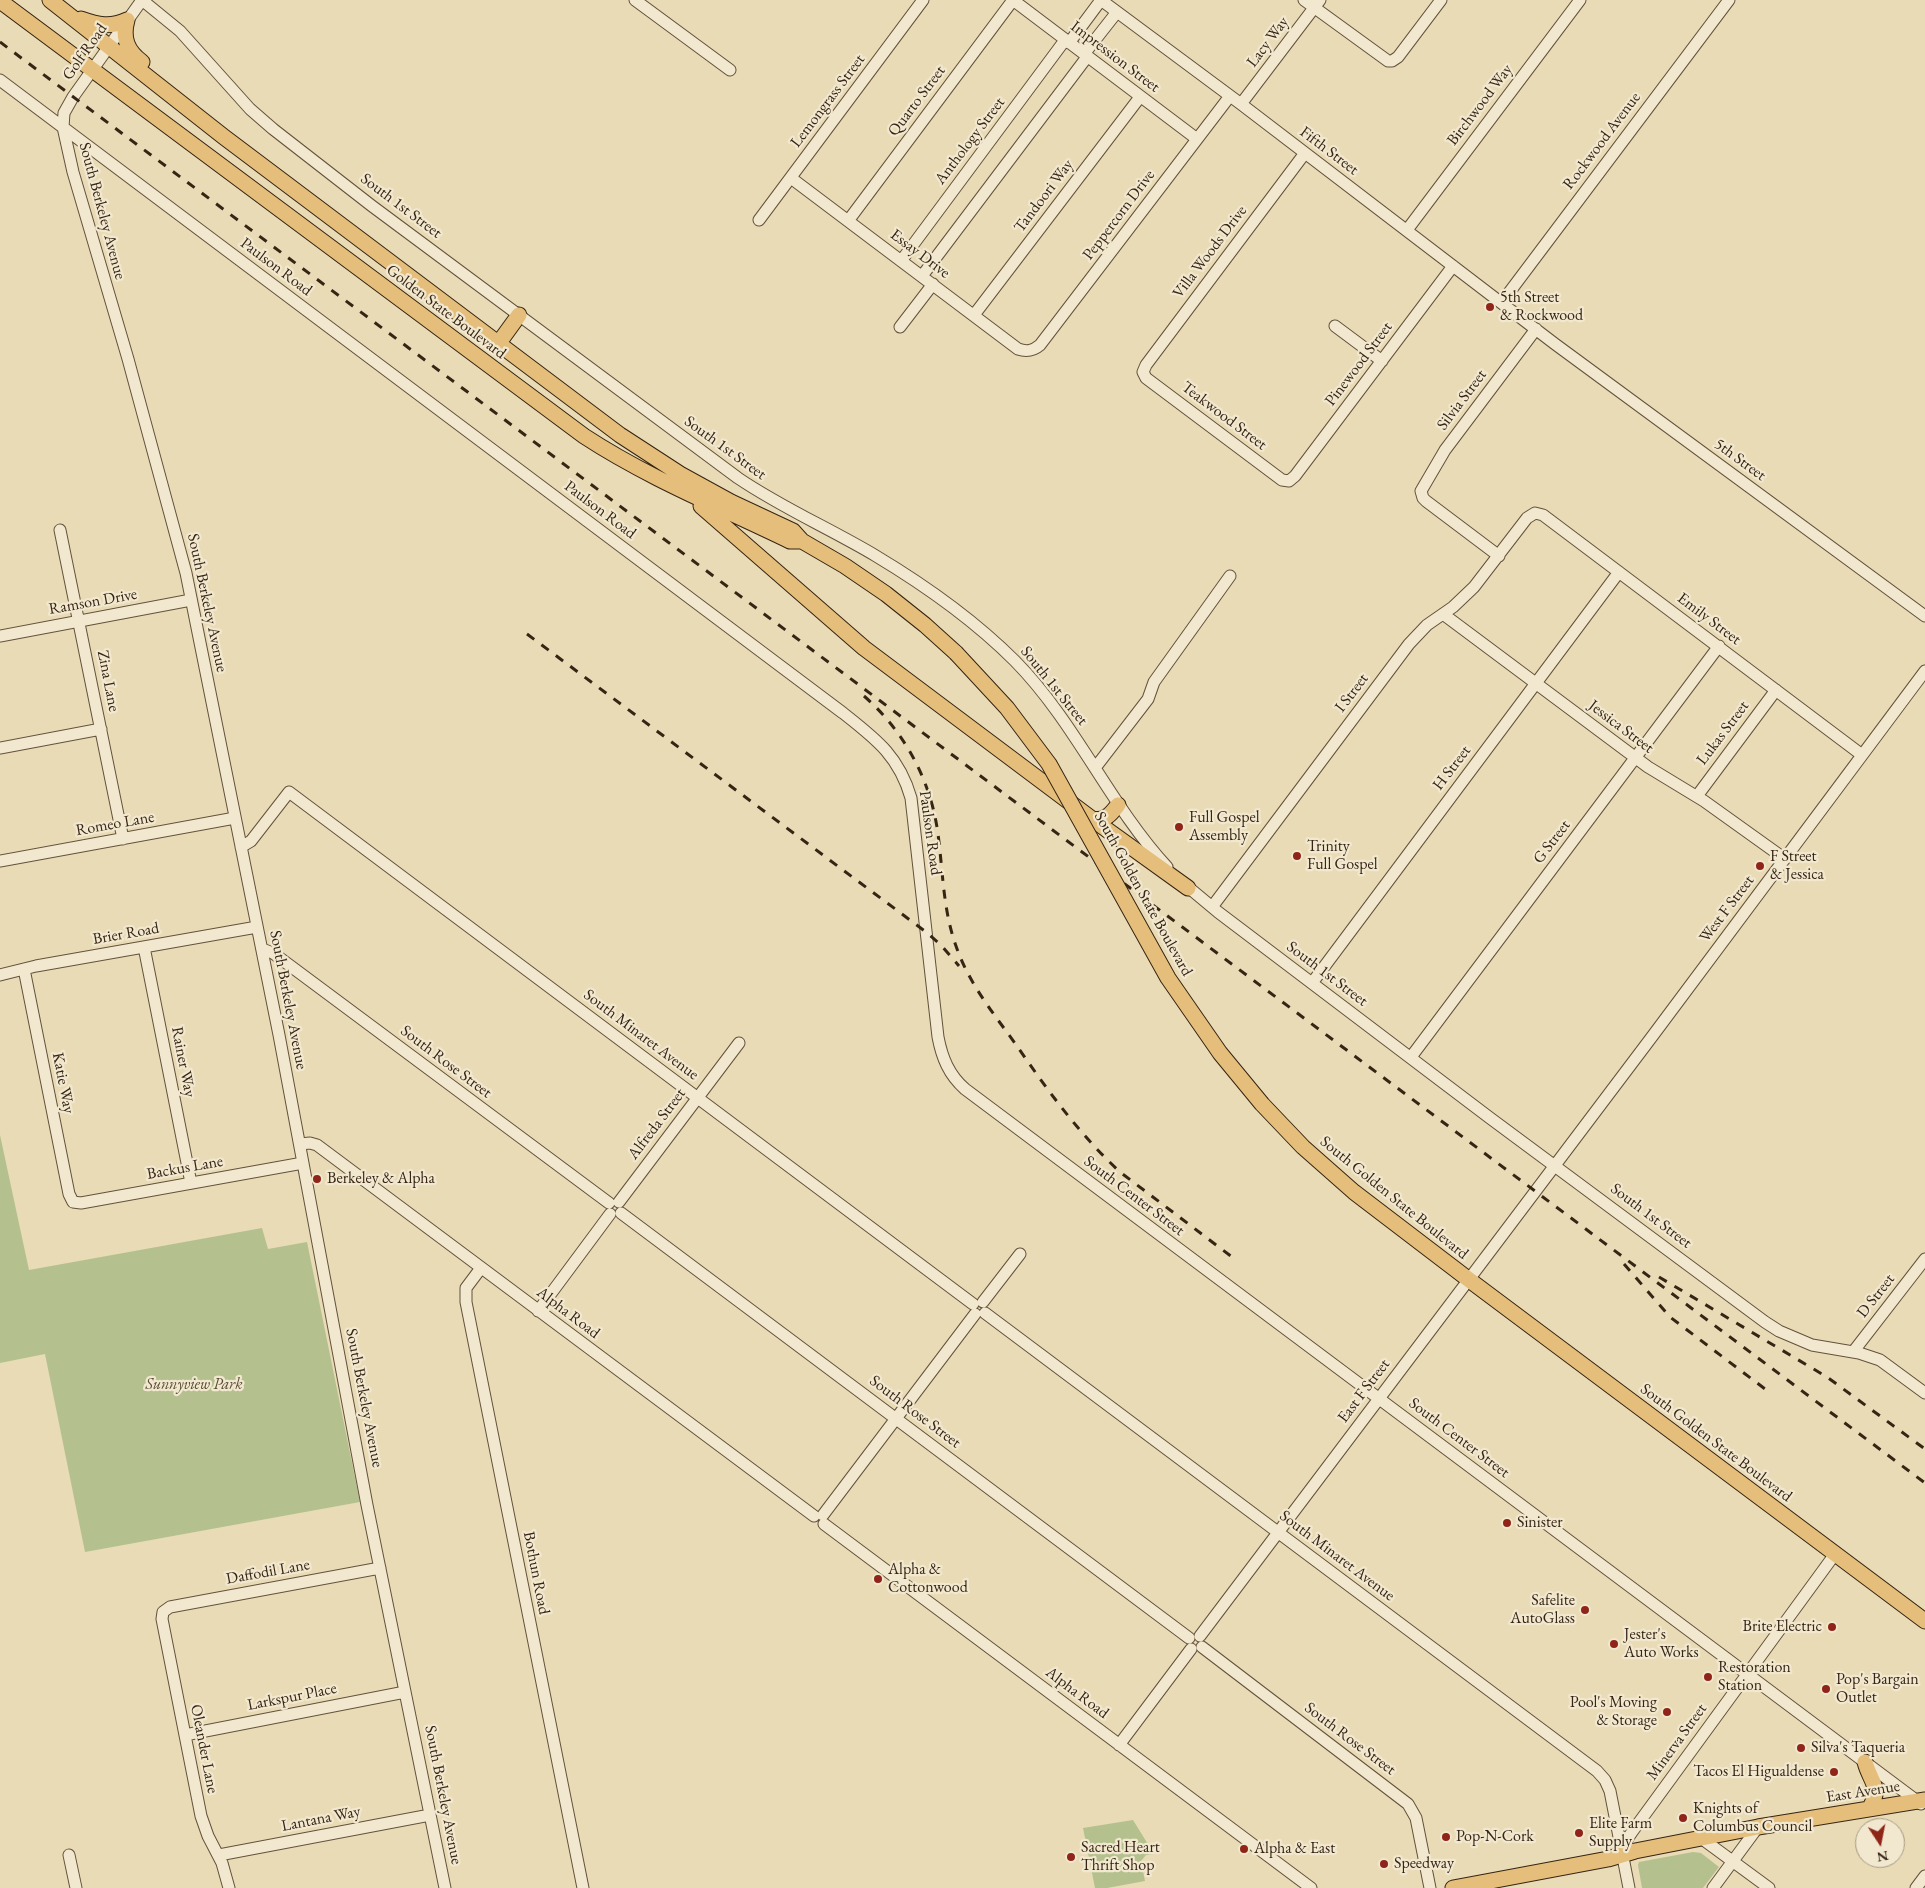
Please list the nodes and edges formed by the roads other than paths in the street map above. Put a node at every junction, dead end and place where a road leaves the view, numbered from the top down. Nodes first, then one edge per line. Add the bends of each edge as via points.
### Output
1 (50, 0) edge
2 (142, 0) edge
3 (636, 0) edge
4 (923, 0) edge
5 (1013, 0) edge
6 (1101, 0) edge
7 (1304, 0) edge
8 (1441, 0) edge
9 (1580, 0) edge
10 (1729, 0) edge
11 (0, 1) edge
12 (1317, 4) edge
13 (1117, 12) junction
14 (76, 20) junction
15 (127, 20) junction
16 (1081, 26) junction
17 (1097, 38) junction
18 (1067, 41) junction
19 (109, 46) junction
20 (1086, 56) junction
21 (92, 70) junction
22 (730, 70) dead end
23 (0, 80) edge
24 (170, 94) junction
25 (1230, 96) junction
26 (1140, 97) junction
27 (1241, 104) junction
28 (63, 127) junction
29 (1197, 139) junction
30 (1305, 153) junction
31 (791, 178) junction
32 (759, 220) dead end
33 (848, 221) junction
34 (1406, 230) junction
35 (901, 261) junction
36 (1453, 266) junction
37 (922, 276) junction
38 (932, 284) junction
39 (1502, 302) junction
40 (519, 315) junction
41 (974, 316) junction
42 (1335, 326) dead end
43 (900, 327) dead end
44 (1536, 329) junction
45 (498, 344) junction
46 (1032, 351) joint
47 (1382, 361) junction
48 (1143, 372) joint
49 (1289, 481) joint
50 (675, 488) junction
51 (1535, 513) joint
52 (60, 530) dead end
53 (802, 541) junction
54 (1498, 556) junction
55 (1619, 572) junction
56 (1230, 576) dead end
57 (191, 600) junction
58 (1444, 614) junction
59 (1925, 616) edge
60 (79, 621) junction
61 (0, 636) edge
62 (1719, 646) junction
63 (956, 653) joint
64 (1925, 672) edge
65 (1535, 683) junction
66 (1776, 690) junction
67 (101, 729) junction
68 (0, 748) edge
69 (1862, 755) junction
70 (1636, 758) junction
71 (1095, 768) junction
72 (1697, 796) junction
73 (1118, 805) junction
74 (235, 818) junction
75 (1092, 819) junction
76 (123, 839) junction
77 (241, 847) junction
78 (1785, 859) junction
79 (0, 862) edge
80 (1188, 888) junction
81 (1212, 907) junction
82 (257, 927) junction
83 (144, 947) junction
84 (262, 950) junction
85 (24, 969) junction
86 (0, 975) edge
87 (1312, 983) junction
88 (739, 1043) dead end
89 (1412, 1057) junction
90 (972, 1095) joint
91 (698, 1098) junction
92 (300, 1144) junction
93 (303, 1163) junction
94 (1555, 1165) junction
95 (191, 1183) junction
96 (73, 1202) joint
97 (615, 1208) junction
98 (1020, 1254) dead end
99 (1925, 1259) edge
100 (481, 1268) junction
101 (1468, 1279) junction
102 (979, 1308) junction
103 (538, 1311) junction
104 (1853, 1352) junction
105 (1925, 1393) edge
106 (1378, 1398) junction
107 (896, 1419) junction
108 (820, 1518) junction
109 (1278, 1532) junction
110 (1835, 1554) junction
111 (380, 1568) junction
112 (163, 1612) joint
113 (1925, 1621) edge
114 (1196, 1643) junction
115 (1747, 1674) junction
116 (405, 1692) junction
117 (185, 1734) junction
118 (1118, 1745) junction
119 (1865, 1762) junction
120 (1922, 1803) edge
121 (1869, 1809) junction
122 (430, 1815) junction
123 (1758, 1827) junction
124 (1618, 1832) junction
125 (1632, 1832) junction
126 (1701, 1838) junction
127 (69, 1855) dead end
128 (219, 1855) junction
129 (1622, 1855) junction
130 (1733, 1861) junction
131 (1925, 1876) edge
132 (76, 1888) edge
133 (229, 1888) edge
134 (445, 1888) edge
135 (583, 1888) edge
136 (1311, 1888) edge
137 (1430, 1888) edge
138 (1454, 1888) edge
139 (1629, 1888) edge
140 (1713, 1888) edge
141 (1769, 1888) edge
142 (1916, 1888) edge

1 - 14 main road
2 - 15 street, Golf Road
2 - 40 street, South 1st Street via 180,31 265,123
3 - 22 street
4 - 31 street, Lemongrass Street
5 - 18 street, Impression Street
5 - 33 street, Quarto Street
6 - 13 street, Fifth Street
6 - 16 street, Anthology Street
7 - 12 street
8 - 12 street via 1392,61 1385,60
9 - 34 street, Birchwood Way
10 - 39 street, Rockwood Avenue
11 - 21 main road
12 - 27 street, Lacy Way
13 - 17 street
13 - 25 street, Fifth Street
14 - 15 main road via 104,26
14 - 19 main road
15 - 19 street, Golf Road
15 - 24 main road via 125,36 130,51 166,82
16 - 17 street
16 - 18 street, Anthology Street
17 - 20 street
18 - 20 street, Impression Street
18 - 35 street, Anthology Street
19 - 21 street, Golf Road
19 - 24 main road, Golden State Boulevard
20 - 26 street, Impression Street
20 - 37 street
21 - 28 street, Golf Road via 66,108
21 - 50 main road, Golden State Boulevard via 547,410 619,458
23 - 28 street, Paulson Road
24 - 45 main road, Golden State Boulevard
25 - 27 street, Fifth Street
25 - 29 street, Peppercorn Drive
26 - 29 street, Impression Street
26 - 41 street, Tandoori Way
27 - 30 street, Fifth Street
28 - 57 street, South Berkeley Avenue via 174,527
28 - 90 street, Paulson Road via 882,745 900,770 912,806 940,1048 953,1076
29 - 46 street, Peppercorn Drive via 1040,345
30 - 34 street, Fifth Street
30 - 48 street, Villa Woods Drive
31 - 32 street, Lemongrass Street
31 - 33 street, Essay Drive
33 - 35 street, Essay Drive
34 - 36 street, Fifth Street
35 - 37 street, Essay Drive
36 - 39 street, Fifth Street
36 - 47 street, Pinewood Street
37 - 38 street, Essay Drive
38 - 41 street, Essay Drive
38 - 43 street
39 - 44 street, Fifth Street
40 - 45 main road
40 - 71 street, South 1st Street via 758,492 876,556 969,620 1043,693
41 - 46 street, Essay Drive via 1018,349
42 - 47 street
44 - 54 street, Silvia Street via 1445,450 1422,486 1421,494 1426,501
44 - 59 street, 5th Street
45 - 53 main road, Golden State Boulevard via 660,462 731,502 793,531
47 - 49 street, Pinewood Street
48 - 49 street, Teakwood Street via 1146,378 1282,480
50 - 53 main road, Golden State Boulevard via 790,541
50 - 75 main road via 716,518 864,648
51 - 54 street, I Street via 1527,518
51 - 55 street, Emily Street via 1543,515
52 - 60 street, Zina Lane
53 - 63 main road, Golden State Boulevard via 886,594
54 - 58 street, I Street via 1474,587
55 - 62 street, Emily Street
55 - 65 street, H Street
56 - 71 street via 1154,682 1148,699
57 - 60 street, Ramson Drive
57 - 74 street, South Berkeley Avenue
58 - 65 street, Jessica Street
58 - 81 street, I Street via 1427,625 1409,644
60 - 61 street, Ramson Drive
60 - 67 street, Zina Lane
62 - 66 street, Emily Street
62 - 70 street, G Street
63 - 101 main road, South Golden State Boulevard, bridge via 1007,708 1044,757 1168,978 1220,1053 1297,1141 1339,1179
64 - 69 street, West F Street
65 - 70 street, Jessica Street
65 - 87 street, H Street
66 - 69 street, Emily Street
66 - 72 street, Lukas Street
67 - 68 street
67 - 76 street, Zina Lane
69 - 78 street, West F Street
70 - 72 street, Jessica Street
70 - 89 street, G Street
71 - 73 street, South 1st Street
72 - 78 street, Jessica Street
73 - 75 main road via 1104,819
73 - 80 street, South 1st Street via 1147,844
74 - 76 street, Romeo Lane
74 - 77 street, South Berkeley Avenue
75 - 80 main road
76 - 79 street, Romeo Lane
77 - 82 street, South Berkeley Avenue
77 - 91 street, South Minaret Avenue via 251,840 290,792
78 - 94 street, West F Street
80 - 81 street, South 1st Street
81 - 87 street, South 1st Street
82 - 83 street, Brier Road
82 - 84 street, South Berkeley Avenue
83 - 85 street, Brier Road
83 - 95 street, Rainer Way
84 - 92 street, South Berkeley Avenue
84 - 97 street, South Rose Street via 273,953
85 - 86 street, Brier Road
85 - 96 street, Katie Way via 68,1194
87 - 89 street, South 1st Street
88 - 91 street, Alfreda Street
89 - 94 street, South 1st Street
90 - 106 street, South Center Street
91 - 97 street, Alfreda Street
91 - 102 street, South Minaret Avenue
92 - 93 street, South Berkeley Avenue
92 - 100 street, Alpha Road via 316,1145
93 - 95 street, Backus Lane
93 - 111 street, South Berkeley Avenue
94 - 101 street, East F Street
94 - 104 street, South 1st Street via 1772,1326 1812,1344
95 - 96 street, Backus Lane
97 - 103 street, Alfreda Street
97 - 107 street, South Rose Street
98 - 102 street
99 - 104 street, D Street
100 - 103 street, Alpha Road
100 - 135 street, Bothun Road via 468,1285 465,1299
101 - 106 street, East F Street
101 - 110 main road, South Golden State Boulevard
102 - 107 street
102 - 109 street, South Minaret Avenue
103 - 108 street, Alpha Road
104 - 105 street, South 1st Street via 1880,1360
106 - 109 street, East F Street
106 - 115 street, South Center Street
107 - 108 street
107 - 114 street, South Rose Street
108 - 118 street, Alpha Road
109 - 114 street, East F Street
109 - 124 street, South Minaret Avenue via 1597,1771 1609,1788
110 - 113 main road, South Golden State Boulevard
110 - 115 street, Minerva Street
111 - 112 street, Daffodil Lane via 170,1607
111 - 116 street, South Berkeley Avenue
112 - 117 street, Oleander Lane
114 - 118 street, East F Street
114 - 137 street, South Rose Street via 1408,1804 1416,1818
115 - 119 street, South Center Street
115 - 125 street, Minerva Street
116 - 117 street, Larkspur Place
116 - 122 street, South Berkeley Avenue
117 - 128 street, Oleander Lane via 203,1821
118 - 136 street, Alpha Road
119 - 120 street, South Center Street
119 - 121 main road via 1876,1787
120 - 121 main road, East Avenue
121 - 123 main road, East Avenue
122 - 128 street, Lantana Way
122 - 134 street, South Berkeley Avenue
123 - 126 main road, East Avenue
123 - 130 street
124 - 125 street
124 - 129 street, South Minaret Avenue
125 - 129 street, Minerva Street via 1624,1844
126 - 129 main road, East Avenue
126 - 130 street
127 - 132 street
128 - 133 street, Oleander Lane
129 - 138 main road, East Avenue
129 - 139 street, South Minaret Avenue
130 - 140 street
130 - 141 street
131 - 142 street

